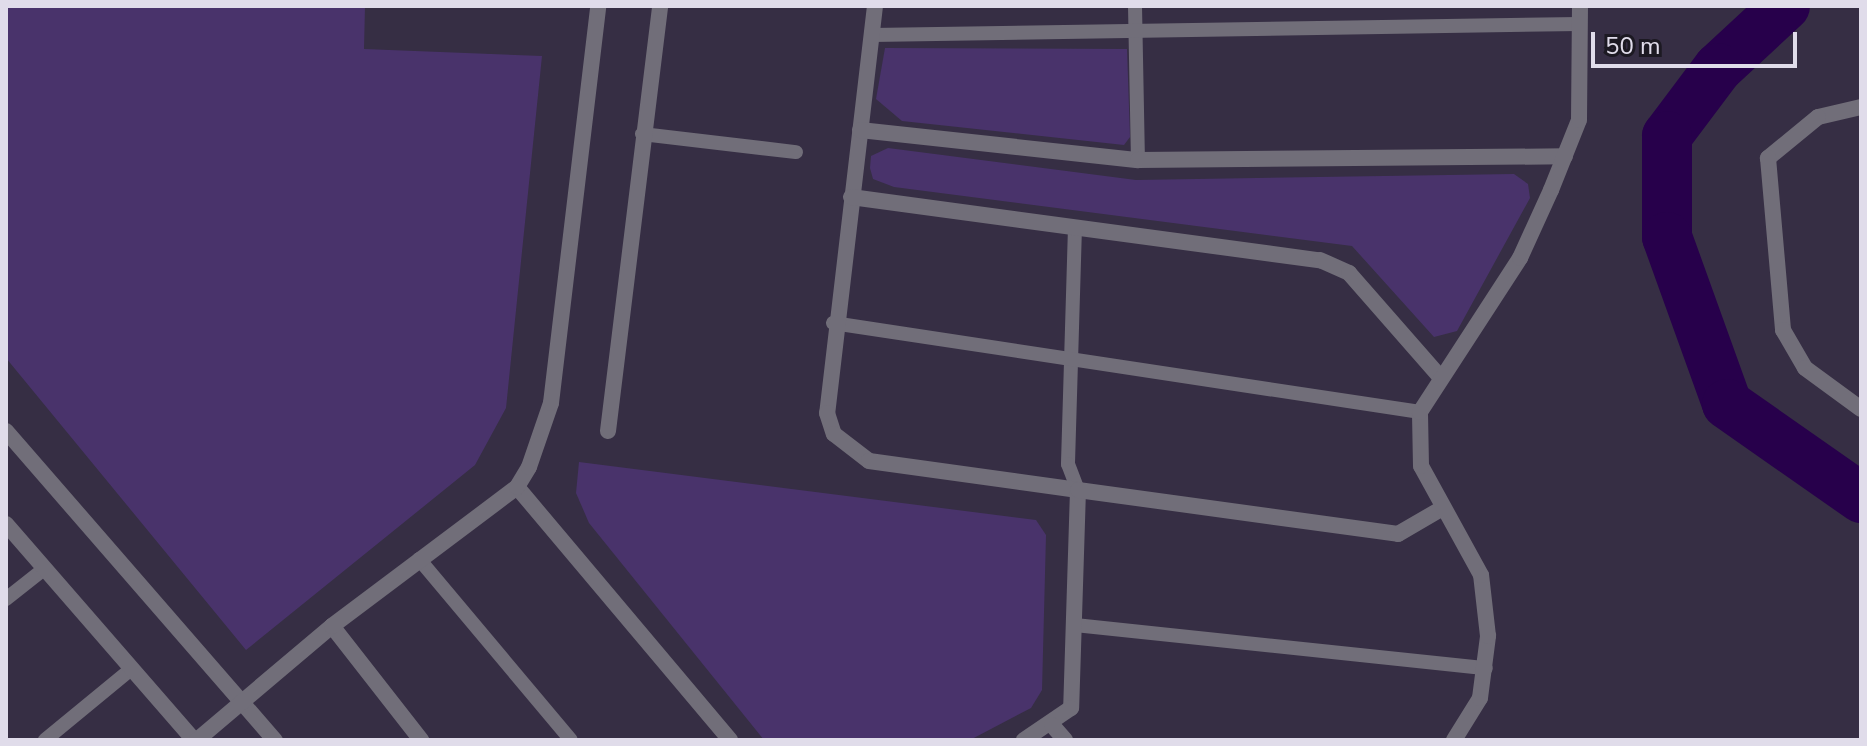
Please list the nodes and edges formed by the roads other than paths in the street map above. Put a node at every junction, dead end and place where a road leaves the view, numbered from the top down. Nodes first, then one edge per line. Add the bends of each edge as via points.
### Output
1 (598, 6) edge
2 (660, 6) edge
3 (875, 6) edge
4 (1135, 6) edge
5 (1580, 6) edge
6 (1579, 24) junction
7 (1136, 31) junction
8 (872, 35) junction
9 (1861, 107) edge
10 (860, 130) junction
11 (642, 134) junction
12 (796, 152) dead end
13 (1565, 156) junction
14 (1138, 160) junction
15 (851, 197) junction
16 (1075, 227) junction
17 (833, 323) junction
18 (1071, 358) junction
19 (1440, 377) junction
20 (1861, 409) edge
21 (1420, 412) junction
22 (6, 431) edge
23 (608, 431) dead end
24 (517, 487) junction
25 (1078, 490) junction
26 (1441, 509) junction
27 (6, 524) edge
28 (419, 559) junction
29 (44, 569) junction
30 (6, 599) edge
31 (1075, 625) junction
32 (332, 626) junction
33 (1486, 668) junction
34 (130, 670) junction
35 (241, 698) junction
36 (1052, 725) junction
37 (45, 740) edge
38 (196, 740) edge
39 (275, 740) edge
40 (421, 740) edge
41 (571, 740) edge
42 (730, 740) edge
43 (1024, 740) edge
44 (1065, 740) edge
45 (1454, 740) edge

1 - 24 street via 551,403
2 - 11 street
3 - 8 street
4 - 7 lane
5 - 6 street
6 - 7 lane
6 - 13 street via 1579,120
7 - 8 lane
7 - 14 lane
8 - 10 street
9 - 20 street via 1818,117 1768,158 1783,330 1805,368
10 - 14 street
10 - 15 street
11 - 12 lane
11 - 23 street
13 - 14 street
13 - 19 street via 1520,258
15 - 16 street
15 - 17 street
16 - 18 lane
16 - 19 street via 1320,260 1349,273
17 - 18 lane
17 - 25 street via 827,413 850,451 869,461
18 - 21 lane
18 - 25 lane via 1068,464
19 - 21 street
21 - 26 street via 1421,466
22 - 35 street
24 - 28 street
24 - 42 street
25 - 26 street via 1398,534
25 - 31 street
26 - 33 street via 1481,575
27 - 29 street
28 - 32 street
28 - 41 lane
29 - 30 lane
29 - 34 street
31 - 33 lane
31 - 36 street via 1071,708
32 - 35 street
32 - 40 street
33 - 45 street via 1480,698
34 - 37 lane
34 - 38 street
35 - 38 street
35 - 39 street
36 - 43 street
36 - 44 street

